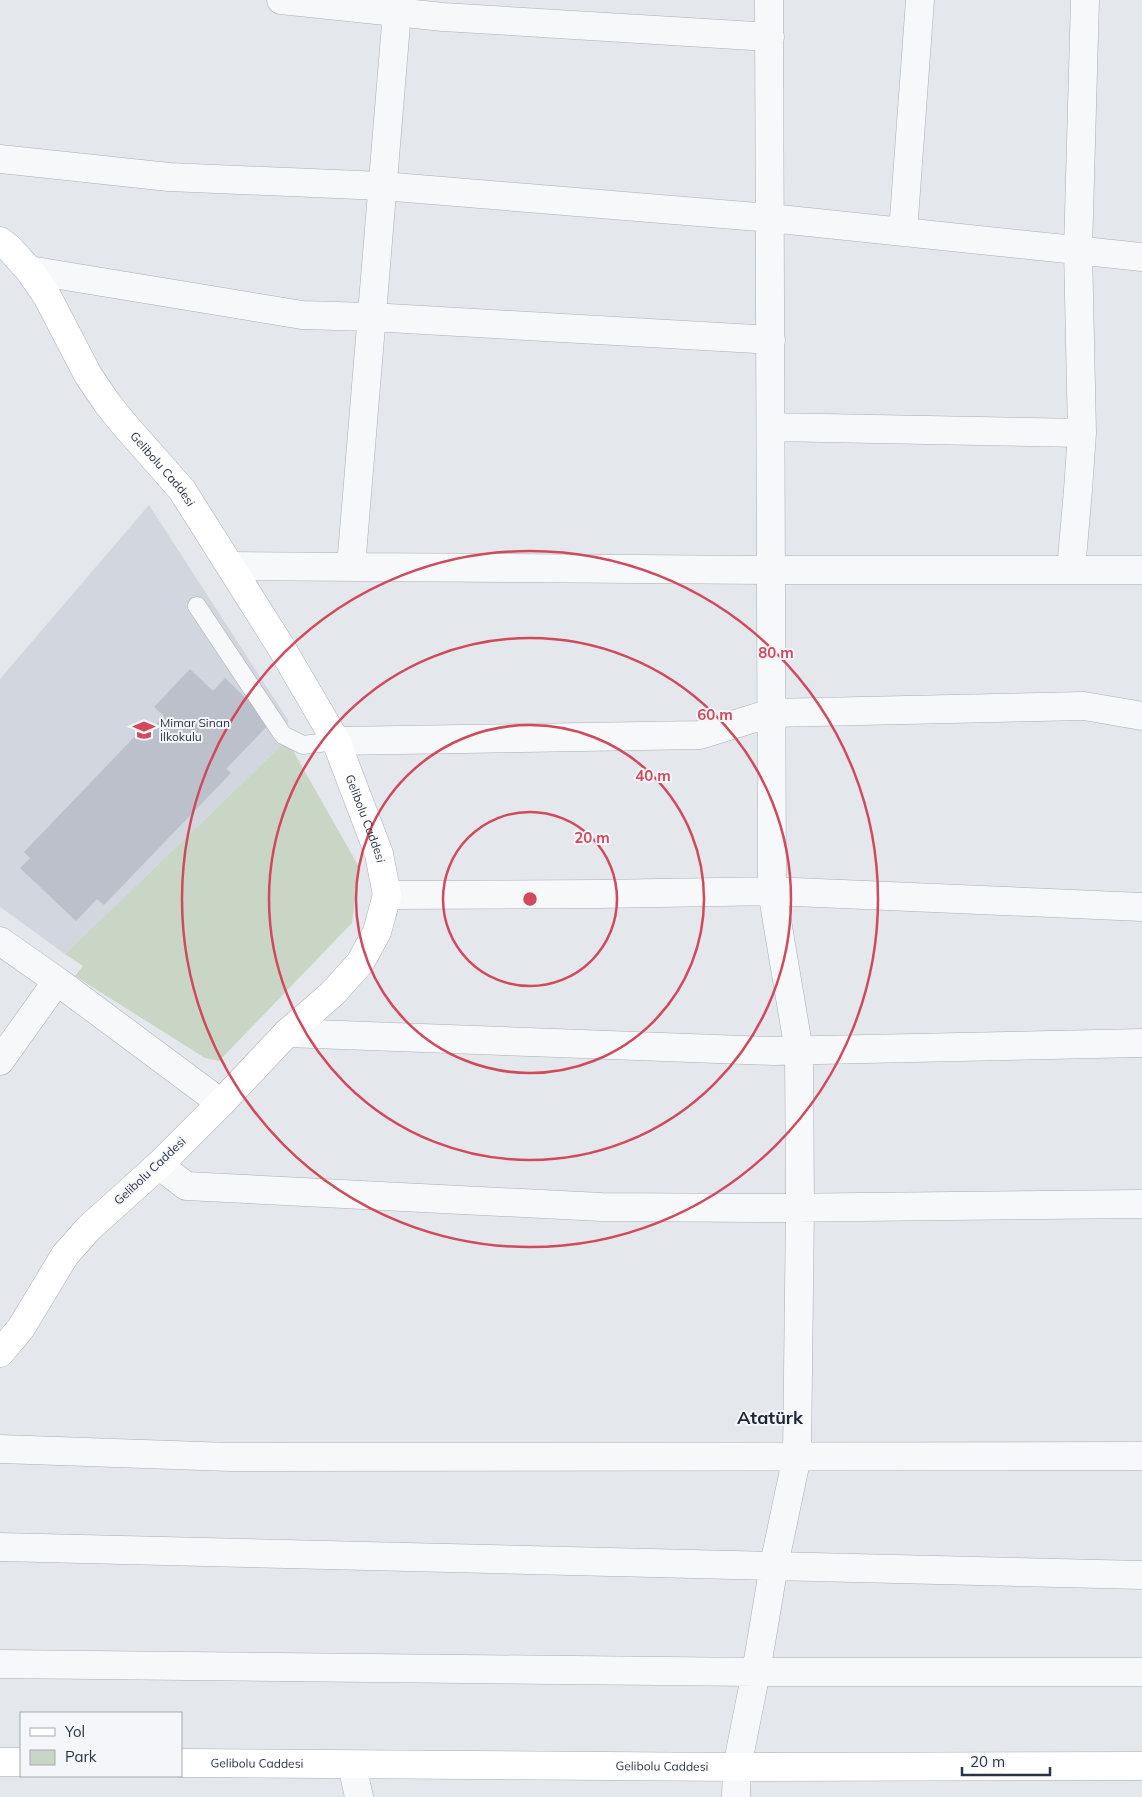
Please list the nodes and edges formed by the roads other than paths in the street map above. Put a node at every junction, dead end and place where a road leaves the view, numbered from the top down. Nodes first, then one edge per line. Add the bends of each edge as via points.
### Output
1 (282, 0) edge
2 (769, 0) edge
3 (920, 0) edge
4 (1085, 0) edge
5 (397, 12) junction
6 (770, 36) junction
7 (0, 159) edge
8 (382, 186) junction
9 (770, 218) junction
10 (903, 232) junction
11 (0, 241) edge
12 (1078, 250) junction
13 (1142, 257) edge
14 (29, 270) junction
15 (372, 317) junction
16 (770, 340) junction
17 (771, 427) junction
18 (1082, 432) junction
19 (231, 566) junction
20 (351, 567) junction
21 (771, 570) junction
22 (1070, 570) junction
23 (1142, 570) edge
24 (197, 606) dead end
25 (771, 713) junction
26 (1142, 716) edge
27 (336, 741) junction
28 (772, 891) junction
29 (387, 895) junction
30 (1142, 907) edge
31 (0, 941) edge
32 (57, 981) junction
33 (287, 1033) junction
34 (1142, 1043) edge
35 (799, 1051) junction
36 (0, 1061) edge
37 (221, 1103) junction
38 (159, 1165) junction
39 (1142, 1204) edge
40 (800, 1208) junction
41 (0, 1353) edge
42 (0, 1449) edge
43 (797, 1456) junction
44 (1142, 1456) edge
45 (0, 1548) edge
46 (774, 1565) junction
47 (1142, 1575) edge
48 (0, 1664) edge
49 (756, 1672) junction
50 (1142, 1672) edge
51 (0, 1762) edge
52 (20, 1762) edge
53 (182, 1763) edge
54 (352, 1765) junction
55 (1142, 1766) edge
56 (737, 1767) junction
57 (358, 1797) edge
58 (736, 1797) edge

1 - 5 street
2 - 6 street
3 - 10 street
4 - 12 street
5 - 6 street
5 - 8 street
6 - 9 street
7 - 8 street via 169,177
8 - 9 street
8 - 15 street
9 - 10 street
9 - 16 street
10 - 12 street
11 - 14 street, Gelibolu Caddesi
12 - 13 street
12 - 18 street
14 - 15 street via 302,315
14 - 19 street, Gelibolu Caddesi via 107,403 182,490
15 - 16 street
15 - 20 street
16 - 17 street
17 - 18 street
17 - 21 street
18 - 22 street
19 - 20 street
19 - 27 street, Gelibolu Caddesi
20 - 21 street
21 - 22 street
21 - 25 street
22 - 23 street
24 - 27 lane via 283,735 304,745
25 - 26 street via 1084,706
25 - 27 street via 700,735
25 - 28 street
27 - 29 street, Gelibolu Caddesi via 379,854
28 - 29 street
28 - 30 street
28 - 35 street
29 - 33 street, Gelibolu Caddesi via 377,932 360,963 332,994
31 - 32 street
32 - 36 street
32 - 37 street
33 - 35 street
33 - 37 street, Gelibolu Caddesi
34 - 35 street
35 - 40 street
37 - 38 street, Gelibolu Caddesi
38 - 40 street via 186,1186 602,1207
38 - 41 street, Gelibolu Caddesi via 89,1228 65,1255 20,1328
39 - 40 street
40 - 43 street
42 - 43 street via 230,1457
43 - 44 street
43 - 46 street
45 - 46 street
46 - 47 street
46 - 49 street
48 - 49 street
49 - 50 street
49 - 56 street
51 - 52 street
53 - 54 street, Gelibolu Caddesi
54 - 56 street, Gelibolu Caddesi
54 - 57 street
55 - 56 street, Gelibolu Caddesi
56 - 58 street

